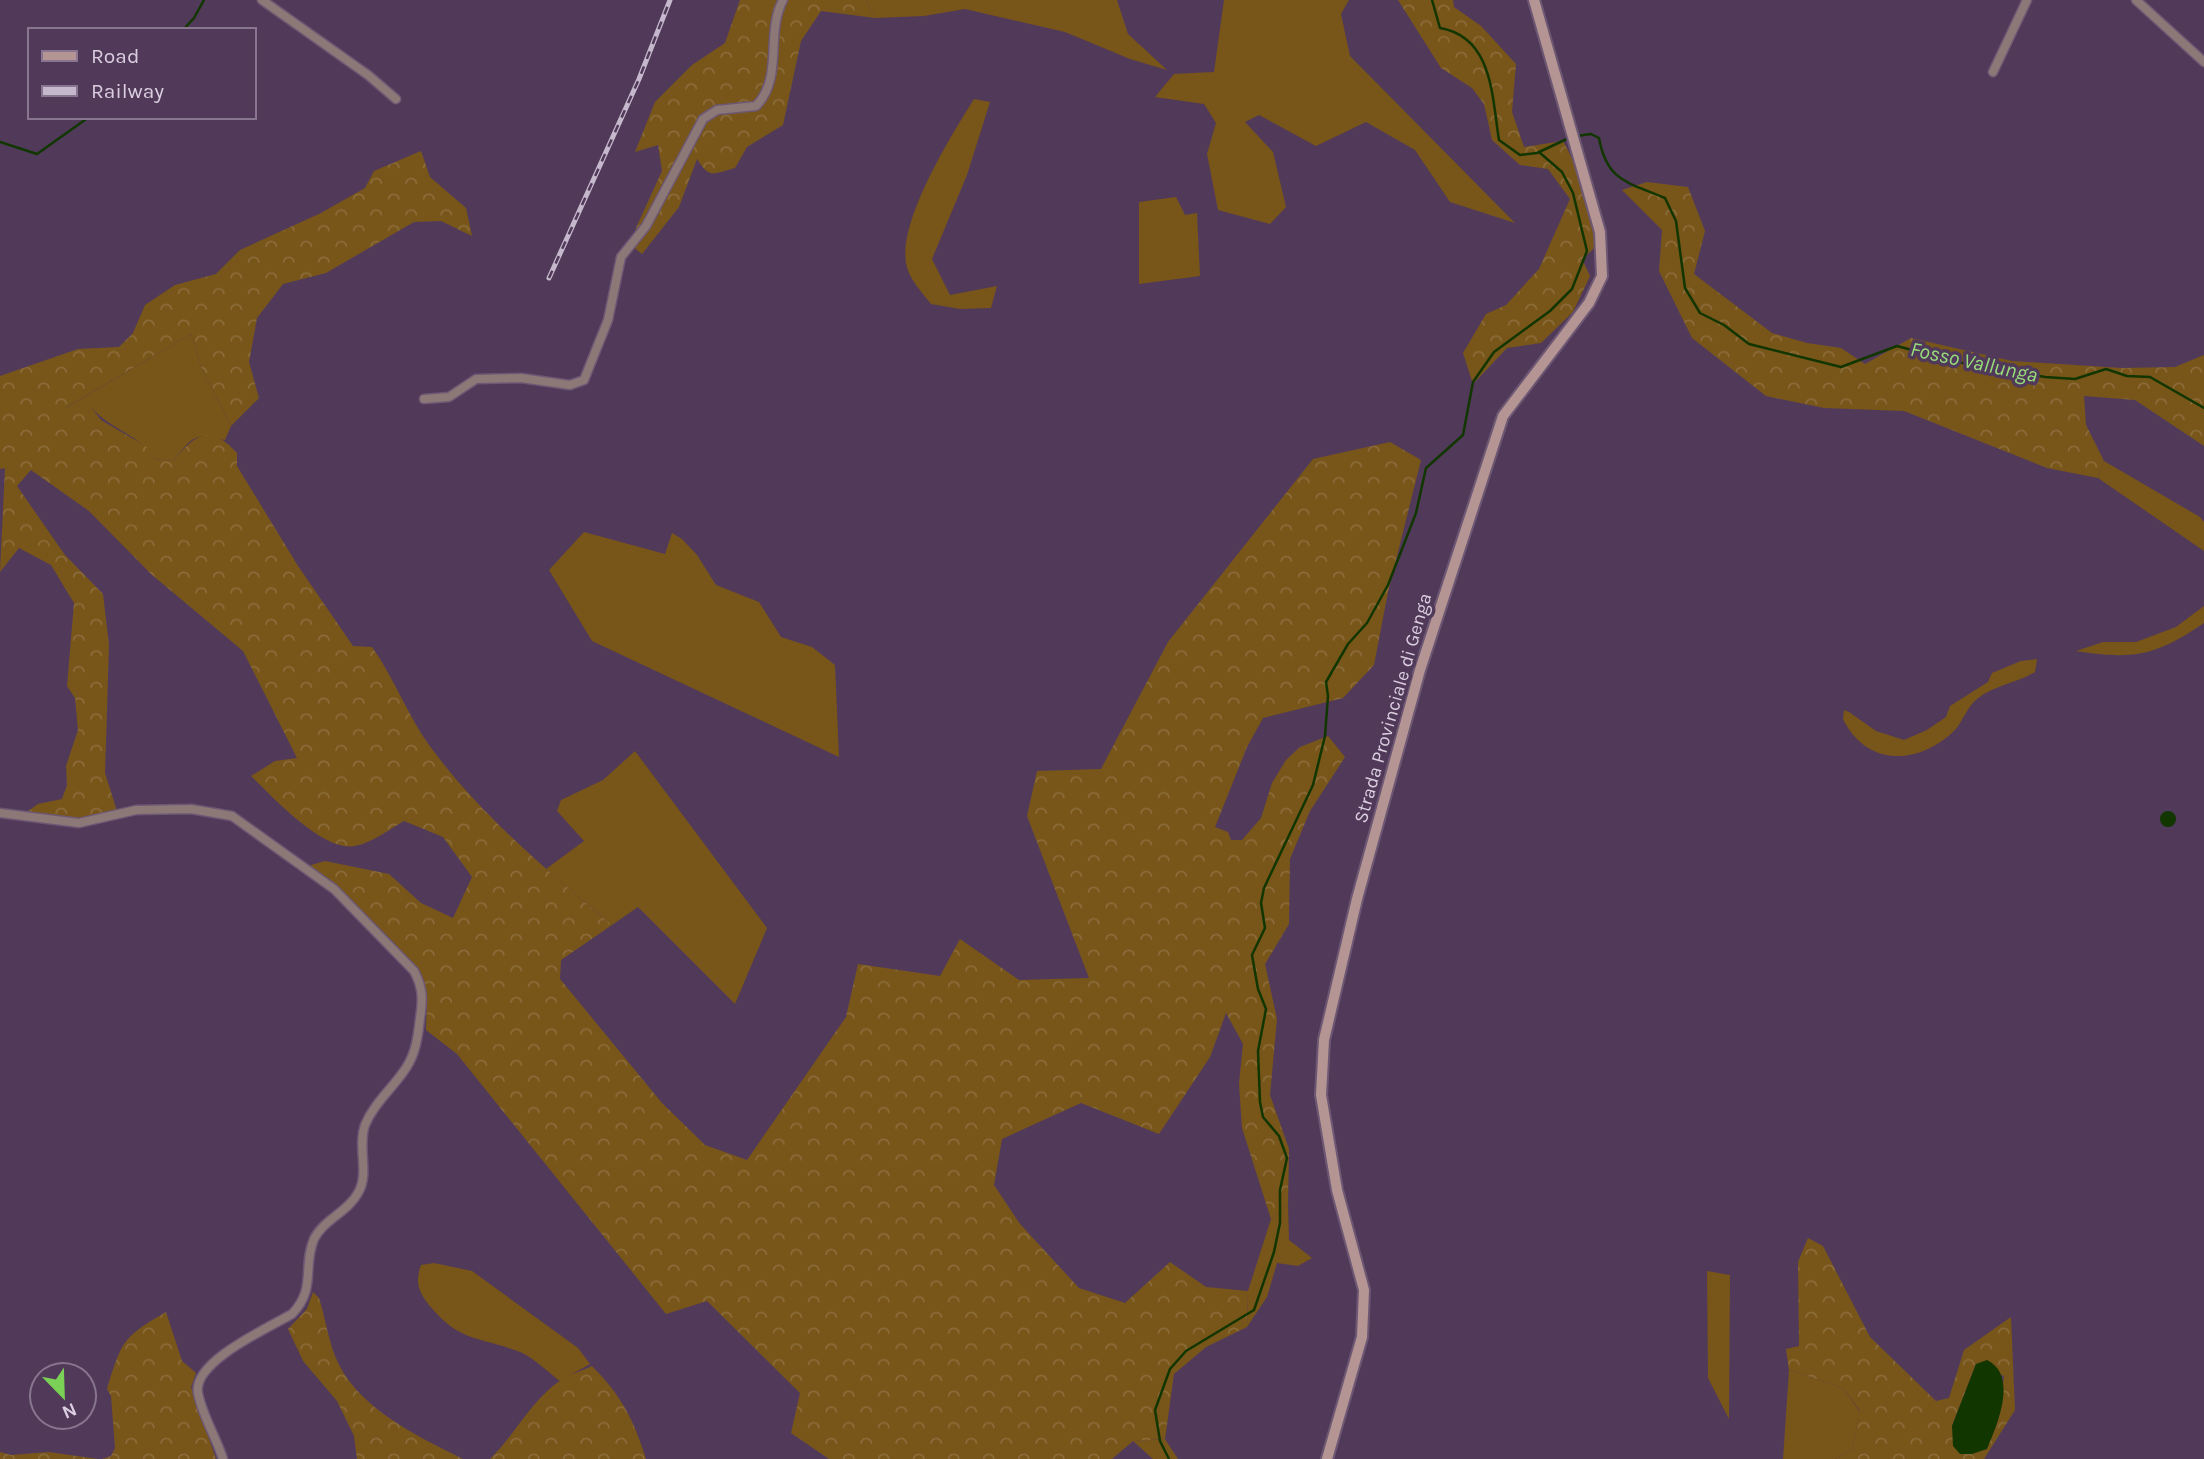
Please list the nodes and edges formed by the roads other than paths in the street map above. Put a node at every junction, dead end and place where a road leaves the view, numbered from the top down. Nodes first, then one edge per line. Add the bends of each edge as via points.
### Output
1 (262, 0) edge
2 (783, 0) edge
3 (1534, 0) edge
4 (2027, 0) edge
5 (2136, 0) edge
6 (2204, 62) edge
7 (1993, 72) dead end
8 (396, 99) dead end
9 (424, 399) dead end
10 (0, 813) edge
11 (223, 1459) edge
12 (1327, 1459) edge

1 - 8 street
2 - 9 street via 773,24 772,77 767,92 756,106 717,110 703,120 646,226 621,257 608,320 584,380 570,385 521,378 476,379 449,397
3 - 12 main road, Strada Provinciale di Genga via 1600,232 1602,276 1589,303 1503,416 1420,670 1324,1040 1323,1109 1336,1190 1364,1290 1362,1337
4 - 7 street
5 - 6 street
10 - 11 street via 79,823 136,810 191,809 232,816 334,889 414,971 421,984 417,1046 365,1125 359,1192 316,1236 303,1303 213,1361 202,1373 198,1397

